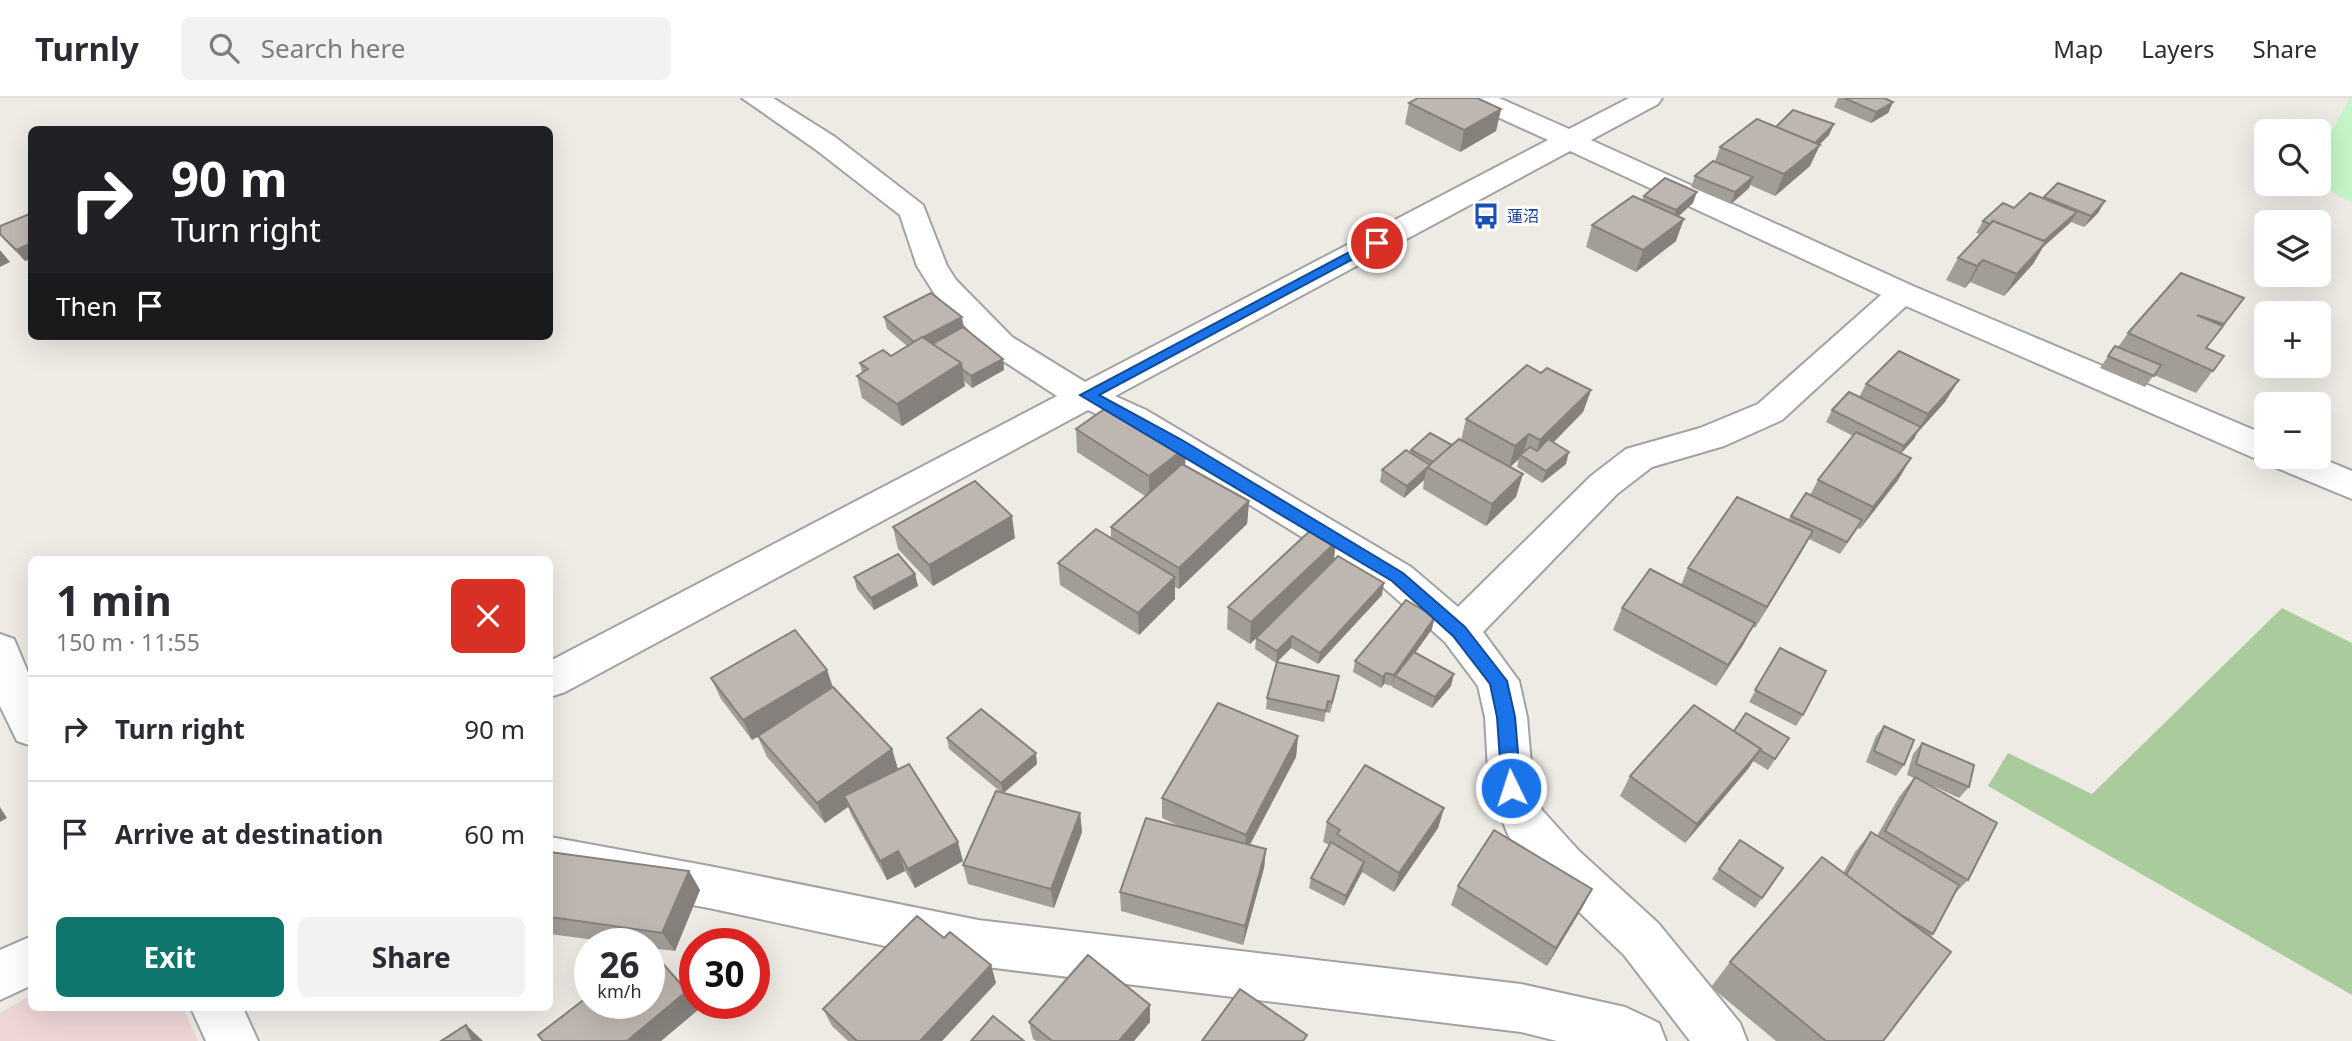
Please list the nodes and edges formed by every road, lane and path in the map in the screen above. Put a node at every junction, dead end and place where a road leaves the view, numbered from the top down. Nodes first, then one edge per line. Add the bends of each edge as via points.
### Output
1 (755, 98) edge
2 (1478, 98) edge
3 (1649, 98) edge
4 (1570, 141) junction
5 (1902, 293) junction
6 (1087, 395) junction
7 (2254, 444) edge
8 (2313, 469) edge
9 (2352, 486) edge
10 (1459, 631) junction
11 (0, 650) edge
12 (553, 678) edge
13 (28, 720) edge
14 (553, 860) edge
15 (28, 962) edge
16 (0, 976) edge
17 (218, 1011) edge
18 (233, 1041) edge
19 (1641, 1041) edge
20 (1722, 1041) edge

1 - 6 street via 825,143 913,211 932,266 972,317 1010,351 1060,384
2 - 4 street
3 - 4 street
4 - 5 street
4 - 6 street
5 - 7 street
5 - 10 street via 1770,412 1712,437 1639,458 1604,485
6 - 10 street via 1134,418 1386,569
6 - 12 street
8 - 9 street
10 - 20 street via 1498,681 1506,717 1511,788 1525,823 1563,866 1641,939
11 - 13 street
14 - 19 street via 978,943 1521,1008 1625,1032
15 - 16 street
17 - 18 street

